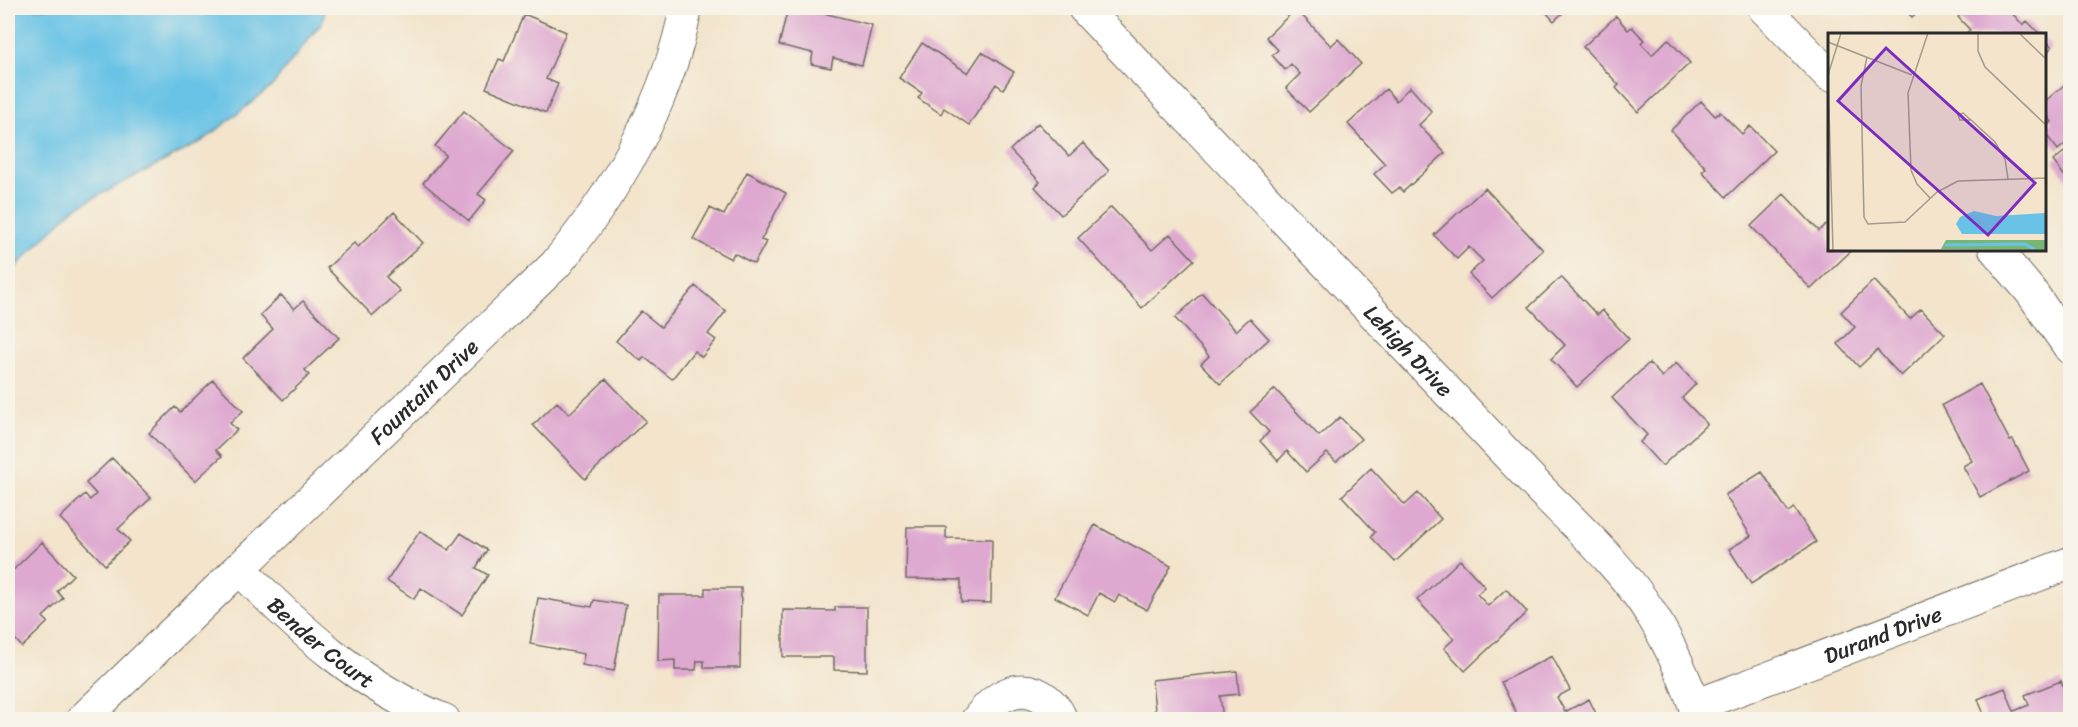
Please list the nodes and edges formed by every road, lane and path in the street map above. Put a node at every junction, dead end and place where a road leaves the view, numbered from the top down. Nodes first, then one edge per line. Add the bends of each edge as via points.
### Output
1 (686, 8) edge
2 (1084, 8) edge
3 (1764, 8) edge
4 (1828, 74) edge
5 (1996, 250) edge
6 (2070, 348) edge
7 (2070, 563) edge
8 (239, 568) junction
9 (1697, 713) edge
10 (82, 720) edge
11 (444, 720) edge
12 (977, 720) edge
13 (1060, 720) edge

1 - 8 street, Fountain Drive via 673,57 641,137 581,232 532,288
2 - 9 street, Lehigh Drive via 1618,570 1651,613 1671,649
3 - 4 street
5 - 6 street
7 - 9 street, Durand Drive
8 - 10 street, Fountain Drive
8 - 11 street, Bender Court via 287,616 349,668 395,697
12 - 13 street via 996,700 1019,690 1043,697

